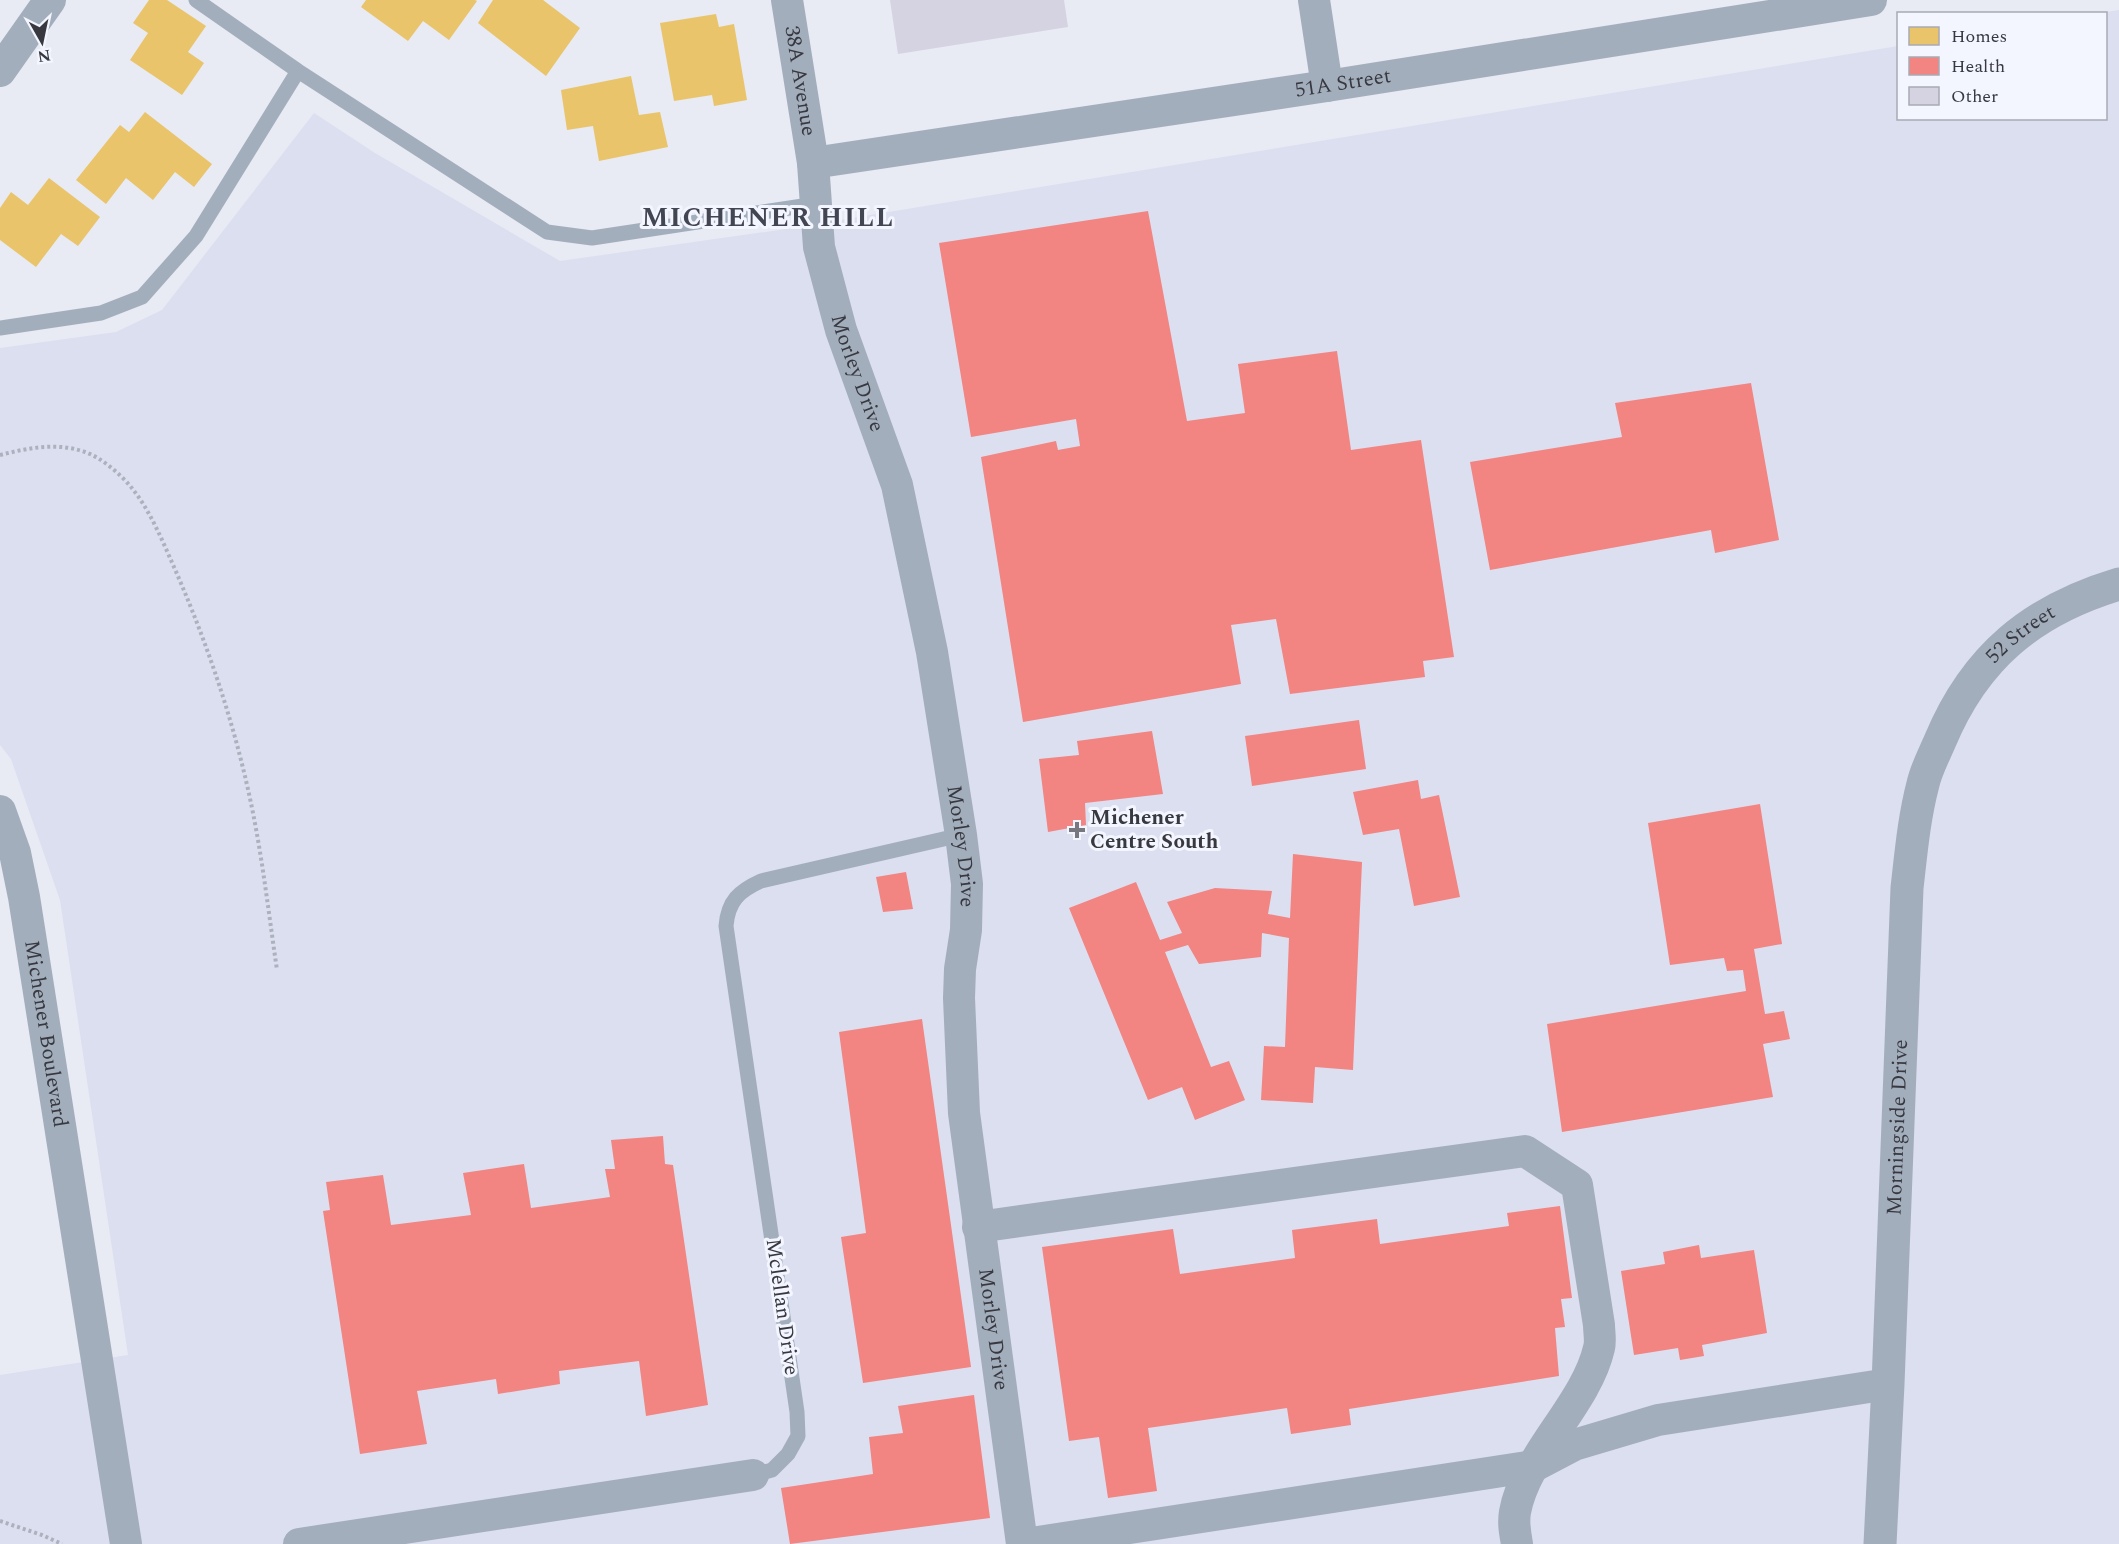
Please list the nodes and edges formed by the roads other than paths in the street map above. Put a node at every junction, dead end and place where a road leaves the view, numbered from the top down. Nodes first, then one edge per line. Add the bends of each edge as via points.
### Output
1 (50, 0) edge
2 (196, 0) edge
3 (788, 0) edge
4 (1314, 0) edge
5 (1872, 0) edge
6 (0, 71) edge
7 (298, 71) junction
8 (1327, 86) junction
9 (813, 163) junction
10 (816, 204) junction
11 (0, 328) edge
12 (2119, 584) edge
13 (1950, 718) joint
14 (0, 811) edge
15 (961, 835) junction
16 (978, 1227) junction
17 (1888, 1384) junction
18 (1534, 1466) junction
19 (753, 1475) joint
20 (126, 1544) edge
21 (299, 1544) edge
22 (1024, 1544) edge
23 (1517, 1544) edge
24 (1880, 1544) edge

1 - 6 street
2 - 7 lane
3 - 9 street, 38A Avenue
4 - 8 street
5 - 8 street, 51A Street
7 - 10 lane via 547,232 592,237
7 - 11 lane via 196,237 142,297 101,313
8 - 9 street, 51A Street
9 - 10 street, Morley Drive
10 - 15 street, Morley Drive via 819,247 841,330 897,485 932,652
12 - 13 street, 52 Street via 2092,592 2042,617 2001,647 1970,684
13 - 17 street, Morningside Drive via 1923,782 1907,888
14 - 20 street, Michener Boulevard via 15,853 24,897
15 - 16 street, Morley Drive via 967,907 959,1010 964,1113
15 - 19 lane, Mclellan Drive via 760,881 737,894 730,904 726,926 798,1436 772,1470
16 - 18 street via 1525,1151 1577,1185 1599,1325 1599,1346 1587,1381
16 - 22 street, Morley Drive
17 - 18 street via 1658,1420 1574,1445
17 - 24 street, Morningside Drive
18 - 22 street
18 - 23 street via 1517,1500
19 - 21 street, Mclellan Drive

